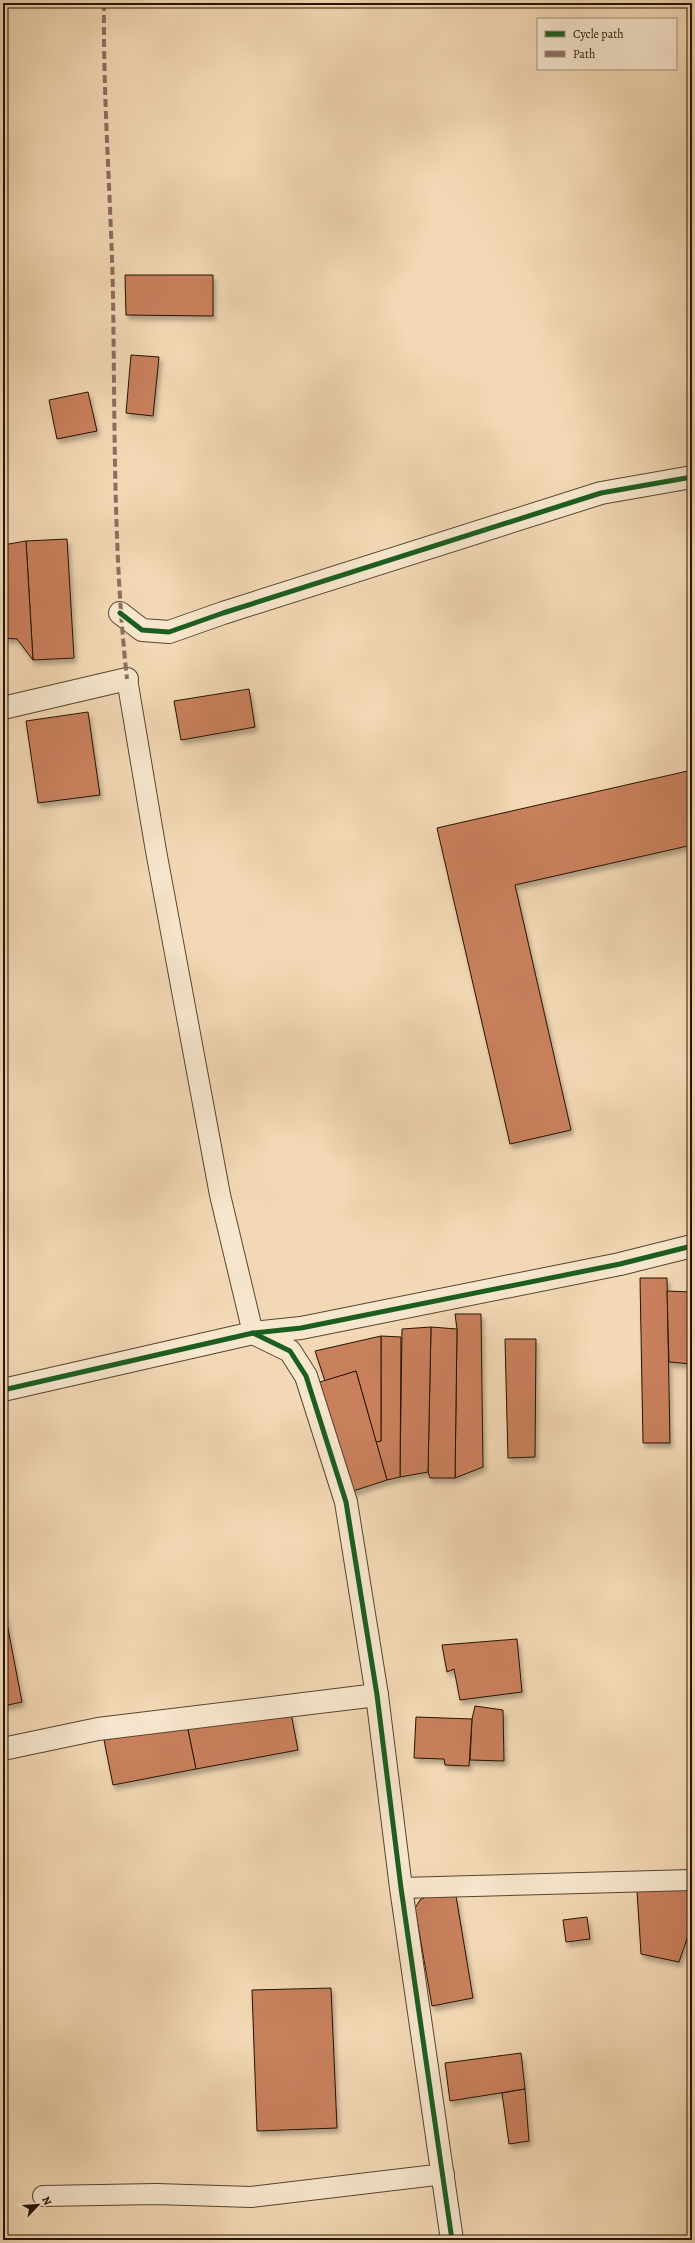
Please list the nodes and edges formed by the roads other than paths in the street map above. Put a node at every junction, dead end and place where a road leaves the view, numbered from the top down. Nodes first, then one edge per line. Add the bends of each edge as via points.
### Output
1 (692, 477) edge
2 (120, 612) dead end
3 (127, 679) joint
4 (3, 708) edge
5 (692, 1246) edge
6 (253, 1333) junction
7 (3, 1390) edge
8 (376, 1695) junction
9 (3, 1749) edge
10 (692, 1880) edge
11 (401, 1888) junction
12 (444, 2174) junction
13 (43, 2196) dead end
14 (452, 2240) edge

1 - 2 street via 601,494 223,612 169,632 142,630
3 - 4 street
3 - 6 lane via 220,1195
5 - 6 street via 620,1264 302,1328
6 - 7 street
6 - 8 street via 290,1351 306,1376 346,1502
8 - 9 street via 98,1729
8 - 11 street
10 - 11 lane
11 - 12 street
12 - 13 lane via 251,2197 156,2194
12 - 14 street

